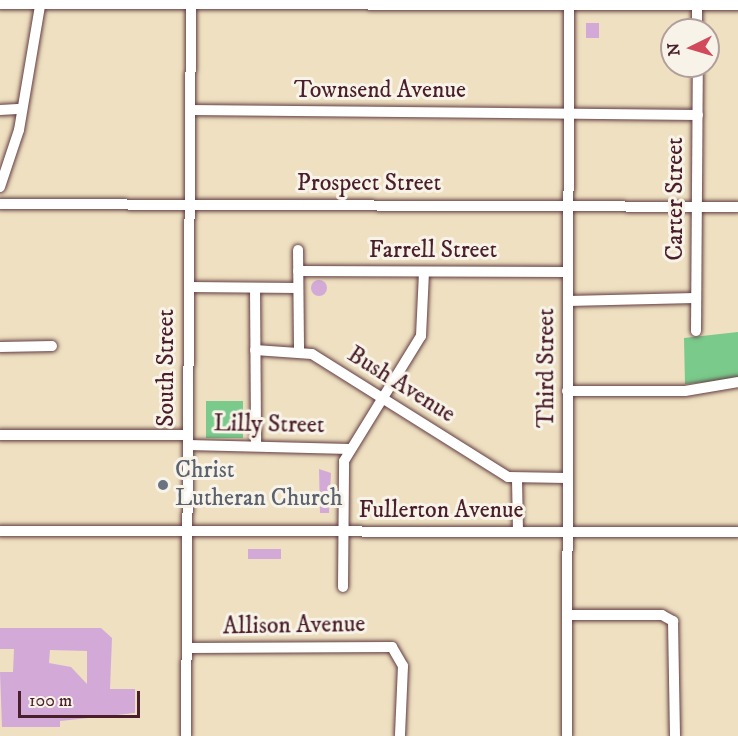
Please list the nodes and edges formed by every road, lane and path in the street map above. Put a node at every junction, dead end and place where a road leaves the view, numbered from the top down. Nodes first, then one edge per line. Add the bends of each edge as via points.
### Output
1 (41, 0) edge
2 (0, 1) edge
3 (190, 1) edge
4 (209, 1) edge
5 (570, 1) edge
6 (696, 1) edge
7 (738, 2) edge
8 (697, 18) edge
9 (698, 78) edge
10 (22, 109) junction
11 (0, 110) edge
12 (190, 110) junction
13 (569, 112) junction
14 (698, 115) junction
15 (0, 187) edge
16 (0, 204) edge
17 (189, 205) junction
18 (569, 206) junction
19 (698, 207) junction
20 (738, 207) edge
21 (298, 250) dead end
22 (298, 271) junction
23 (424, 272) junction
24 (568, 272) junction
25 (189, 287) junction
26 (255, 288) junction
27 (298, 288) junction
28 (696, 298) junction
29 (568, 301) junction
30 (696, 332) dead end
31 (52, 346) dead end
32 (0, 347) edge
33 (255, 350) junction
34 (299, 350) junction
35 (738, 382) edge
36 (567, 391) junction
37 (382, 399) junction
38 (0, 435) edge
39 (188, 440) junction
40 (256, 446) junction
41 (350, 449) junction
42 (567, 478) junction
43 (518, 479) junction
44 (0, 531) edge
45 (188, 531) junction
46 (344, 532) junction
47 (518, 532) junction
48 (567, 532) junction
49 (738, 532) edge
50 (343, 587) dead end
51 (567, 615) junction
52 (187, 648) junction
53 (186, 736) edge
54 (400, 736) edge
55 (567, 736) edge
56 (675, 736) edge

1 - 2 highway
1 - 3 highway
1 - 10 street
3 - 4 highway
3 - 12 street, South Street
4 - 5 highway
5 - 6 highway
5 - 13 street, Third Street
6 - 7 highway
6 - 8 street
9 - 14 street, Carter Street
10 - 11 street
10 - 15 street
12 - 13 street, Townsend Avenue
12 - 17 street, South Street
13 - 14 street, Townsend Avenue
13 - 18 street, Third Street
14 - 19 street, Carter Street
16 - 17 street, Prospect Street
17 - 18 street, Prospect Street
17 - 25 street, South Street
18 - 19 street, Prospect Street
18 - 24 street, Third Street
19 - 20 street, Prospect Street
19 - 28 street, Carter Street
21 - 22 street
22 - 23 street, Farrell Street
22 - 27 street
23 - 24 street, Farrell Street
23 - 37 street via 421,336
24 - 29 street, Third Street
25 - 26 street
25 - 39 street, South Street
26 - 27 street
26 - 33 street
27 - 34 street
28 - 29 street
28 - 30 street, Carter Street
29 - 36 street, Third Street
31 - 32 street
33 - 34 street
33 - 40 street
34 - 37 street, Bush Avenue
35 - 36 street via 685,391
36 - 42 street, Third Street
37 - 41 street
37 - 43 street, Bush Avenue
38 - 39 street, Lilly Street
39 - 40 street, Lilly Street
39 - 45 street, South Street
40 - 41 street, Lilly Street
41 - 46 street via 343,467
42 - 43 street
42 - 48 street, Third Street
43 - 47 street
44 - 45 street, Fullerton Avenue
45 - 46 street, Fullerton Avenue
45 - 52 street, South Street
46 - 47 street, Fullerton Avenue
46 - 50 street
47 - 48 street, Fullerton Avenue
48 - 49 street, Fullerton Avenue
48 - 51 street, Third Street
51 - 55 street, Third Street
51 - 56 street via 669,617 676,625
52 - 53 street, South Street
52 - 54 street, Allison Avenue via 382,646 400,653

